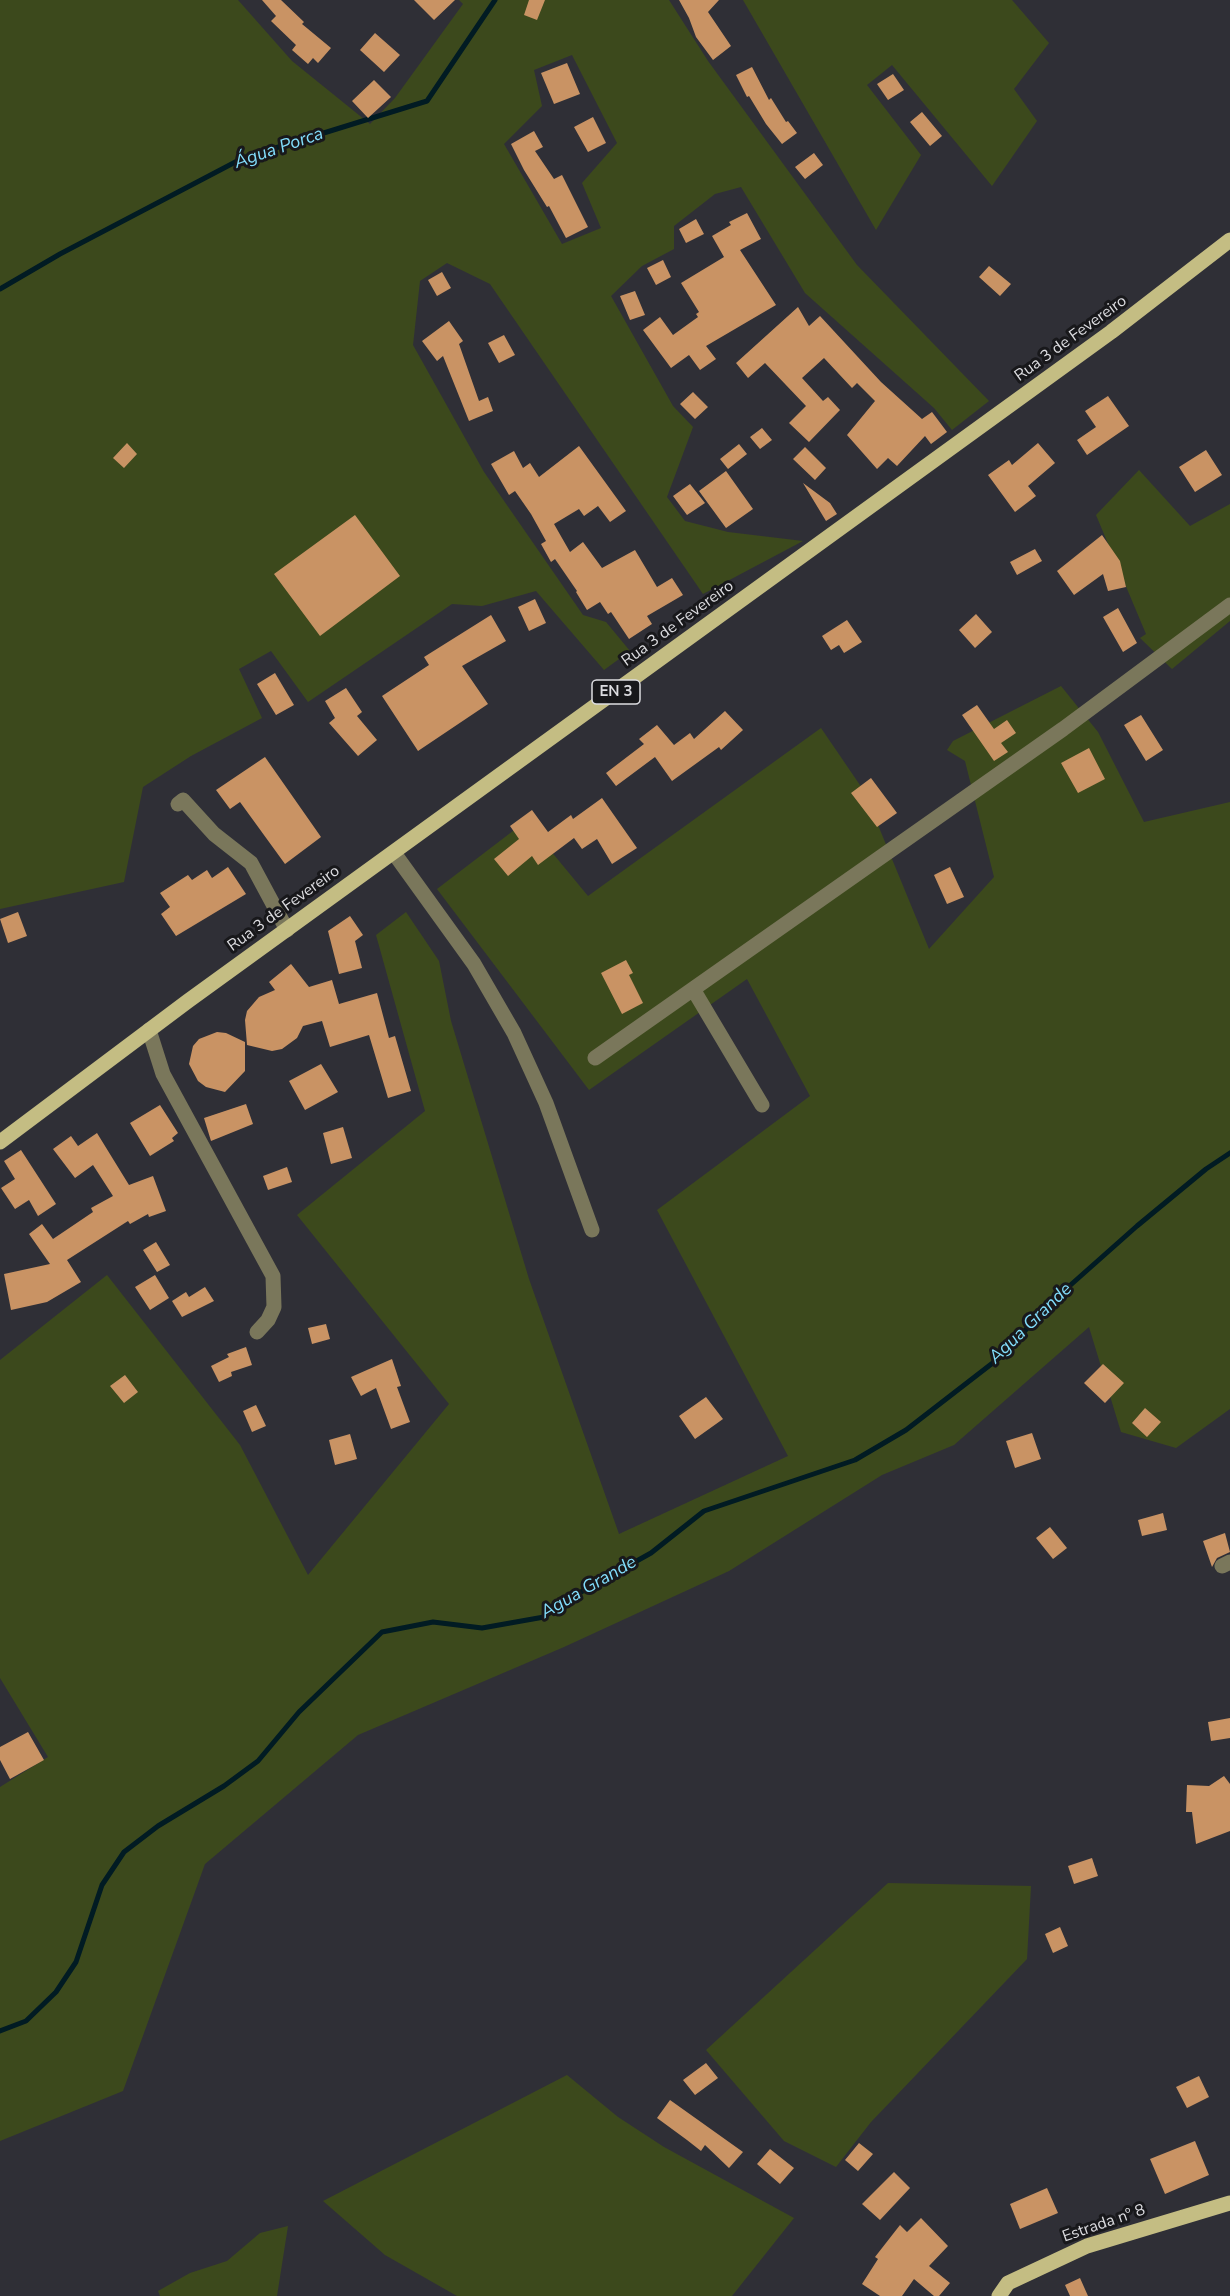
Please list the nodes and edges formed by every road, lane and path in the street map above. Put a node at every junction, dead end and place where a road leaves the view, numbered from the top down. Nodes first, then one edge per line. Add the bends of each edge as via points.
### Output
1 (1230, 240) edge
2 (1230, 605) edge
3 (178, 804) dead end
4 (394, 853) junction
5 (287, 930) junction
6 (693, 989) junction
7 (149, 1030) junction
8 (595, 1058) dead end
9 (762, 1105) dead end
10 (0, 1142) edge
11 (592, 1230) dead end
12 (257, 1332) dead end
13 (1230, 2203) edge
14 (999, 2296) edge

1 - 4 main road, Rua 3 de Fevereiro / EN 3 via 1111,332
2 - 6 street via 1063,729
3 - 5 street via 183,801 214,834 251,863
4 - 5 main road, Rua 3 de Fevereiro / EN 3
4 - 11 street via 474,964 514,1033 546,1104
5 - 7 main road, Rua 3 de Fevereiro / EN 3
6 - 8 street
6 - 9 street
7 - 10 main road, Rua 3 de Fevereiro / EN 3
7 - 12 street via 163,1074 273,1276 274,1307
13 - 14 main road, Estrada nº 8 via 1088,2246 1008,2283

